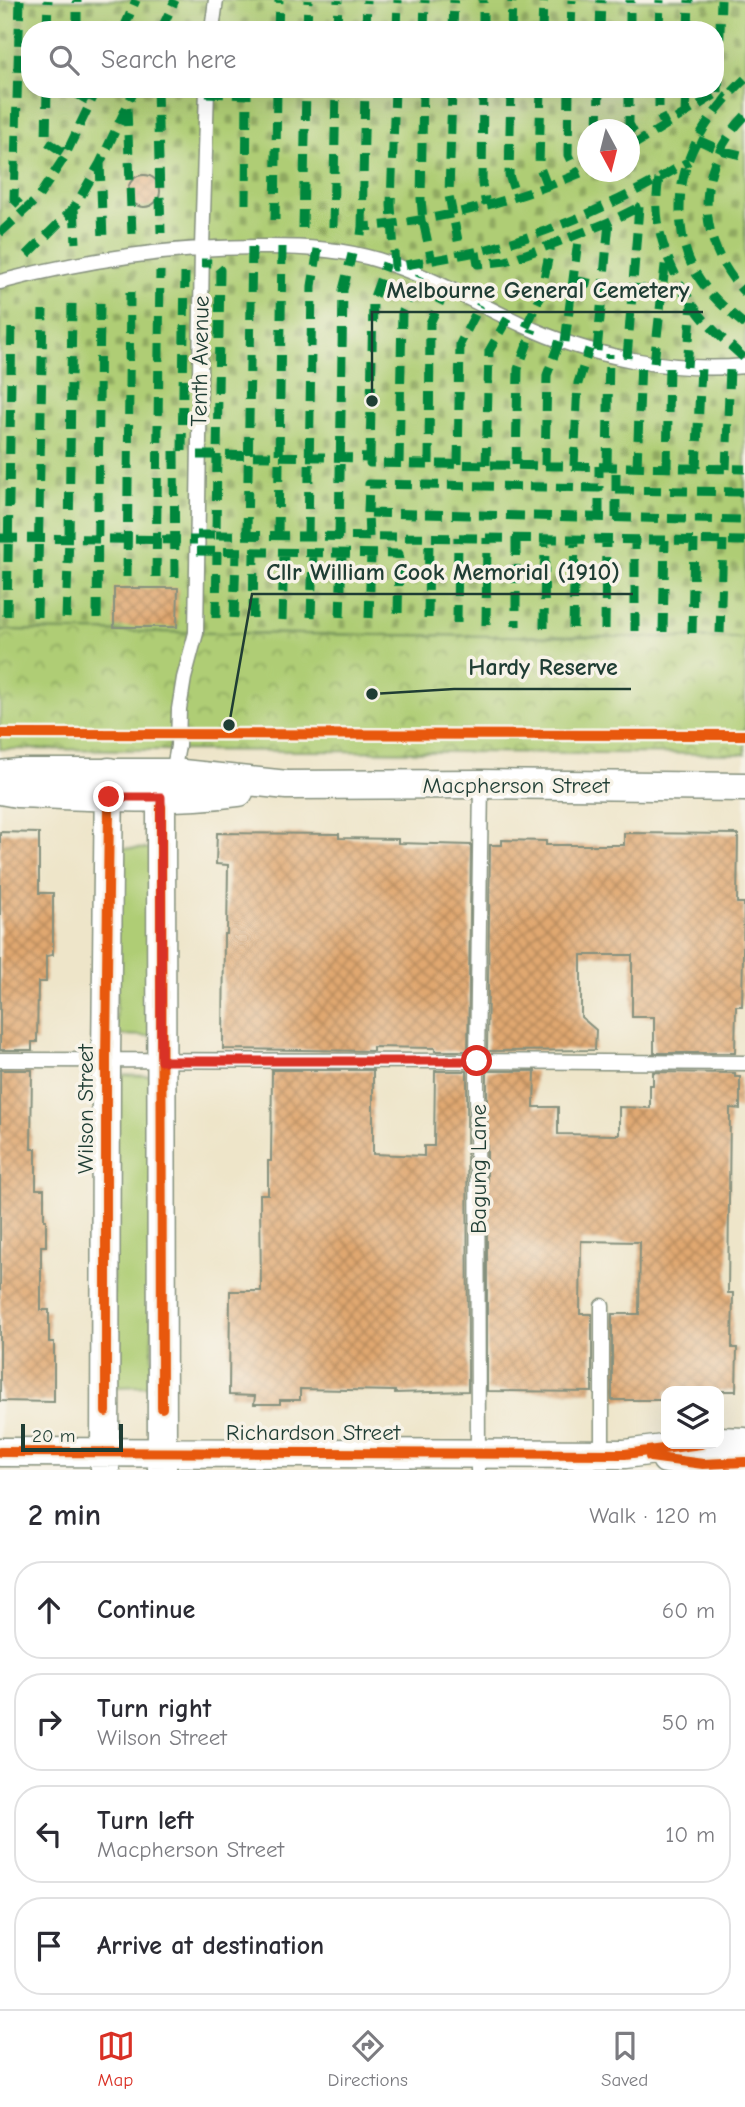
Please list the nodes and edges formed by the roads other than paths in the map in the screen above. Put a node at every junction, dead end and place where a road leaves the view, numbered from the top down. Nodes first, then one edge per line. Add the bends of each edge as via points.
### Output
1 (216, 0) edge
2 (213, 21) edge
3 (207, 98) edge
4 (202, 247) junction
5 (0, 282) edge
6 (745, 366) edge
7 (0, 775) edge
8 (109, 784) junction
9 (481, 784) junction
10 (167, 785) junction
11 (745, 787) edge
12 (0, 790) edge
13 (0, 1060) edge
14 (106, 1060) junction
15 (161, 1061) junction
16 (477, 1061) junction
17 (745, 1063) edge
18 (602, 1306) dead end
19 (724, 1441) edge
20 (745, 1441) edge
21 (661, 1449) edge
22 (0, 1452) edge
23 (613, 1454) junction
24 (105, 1461) edge
25 (162, 1461) edge
26 (479, 1462) edge
27 (745, 1462) edge

1 - 2 lane
3 - 4 lane, Tenth Avenue
4 - 5 lane via 62,267
4 - 6 lane via 304,247 344,252 420,276 565,342 687,367
4 - 10 lane, Tenth Avenue via 196,633
7 - 8 street, Macpherson Street
8 - 10 street, Macpherson Street
8 - 12 street, Macpherson Street via 18,793
8 - 14 street, Wilson Street
9 - 10 street, Macpherson Street
9 - 11 street, Macpherson Street
9 - 16 lane, Bagung Lane
10 - 15 street
13 - 14 lane
14 - 15 lane
14 - 24 street, Wilson Street
15 - 16 lane
15 - 25 street
16 - 17 lane
16 - 26 lane, Bagung Lane
18 - 23 lane
19 - 20 street
21 - 23 street, Richardson Street
22 - 24 street, Richardson Street
23 - 26 street, Richardson Street
23 - 27 street, Richardson Street via 704,1464
24 - 25 street, Richardson Street
25 - 26 street, Richardson Street

